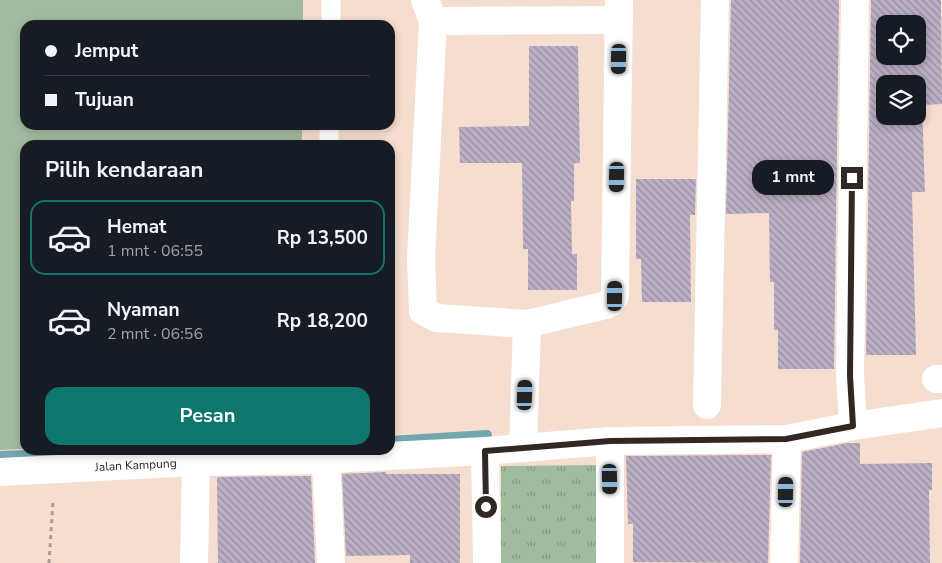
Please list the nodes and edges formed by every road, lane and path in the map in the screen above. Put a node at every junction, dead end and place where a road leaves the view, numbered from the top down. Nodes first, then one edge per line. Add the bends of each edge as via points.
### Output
1 (331, 0) edge
2 (716, 0) edge
3 (855, 0) edge
4 (538, 9) edge
5 (429, 10) edge
6 (619, 10) edge
7 (331, 20) edge
8 (527, 324) junction
9 (707, 406) dead end
10 (942, 413) edge
11 (853, 426) junction
12 (786, 439) junction
13 (610, 441) junction
14 (523, 447) junction
15 (485, 451) junction
16 (395, 454) edge
17 (354, 455) edge
18 (321, 456) edge
19 (196, 462) junction
20 (55, 470) junction
21 (0, 472) edge
22 (49, 563) edge
23 (194, 563) edge
24 (331, 563) edge
25 (486, 563) edge
26 (610, 563) edge
27 (784, 563) edge

1 - 7 lane
2 - 9 street
3 - 11 street via 850,376
4 - 5 street
4 - 6 street
5 - 8 street via 421,259 423,311 437,318
6 - 8 street via 615,296 606,305
8 - 14 street
10 - 11 street, Jalan Kampung
11 - 12 street, Jalan Kampung
12 - 13 street, Jalan Kampung
12 - 27 street
13 - 14 street, Jalan Kampung
13 - 26 street
14 - 15 street, Jalan Kampung
15 - 16 street, Jalan Kampung
15 - 25 street
17 - 18 street, Jalan Kampung
18 - 19 street, Jalan Kampung
18 - 24 street
19 - 20 street, Jalan Kampung
19 - 23 street
20 - 21 street, Jalan Kampung
20 - 22 path

